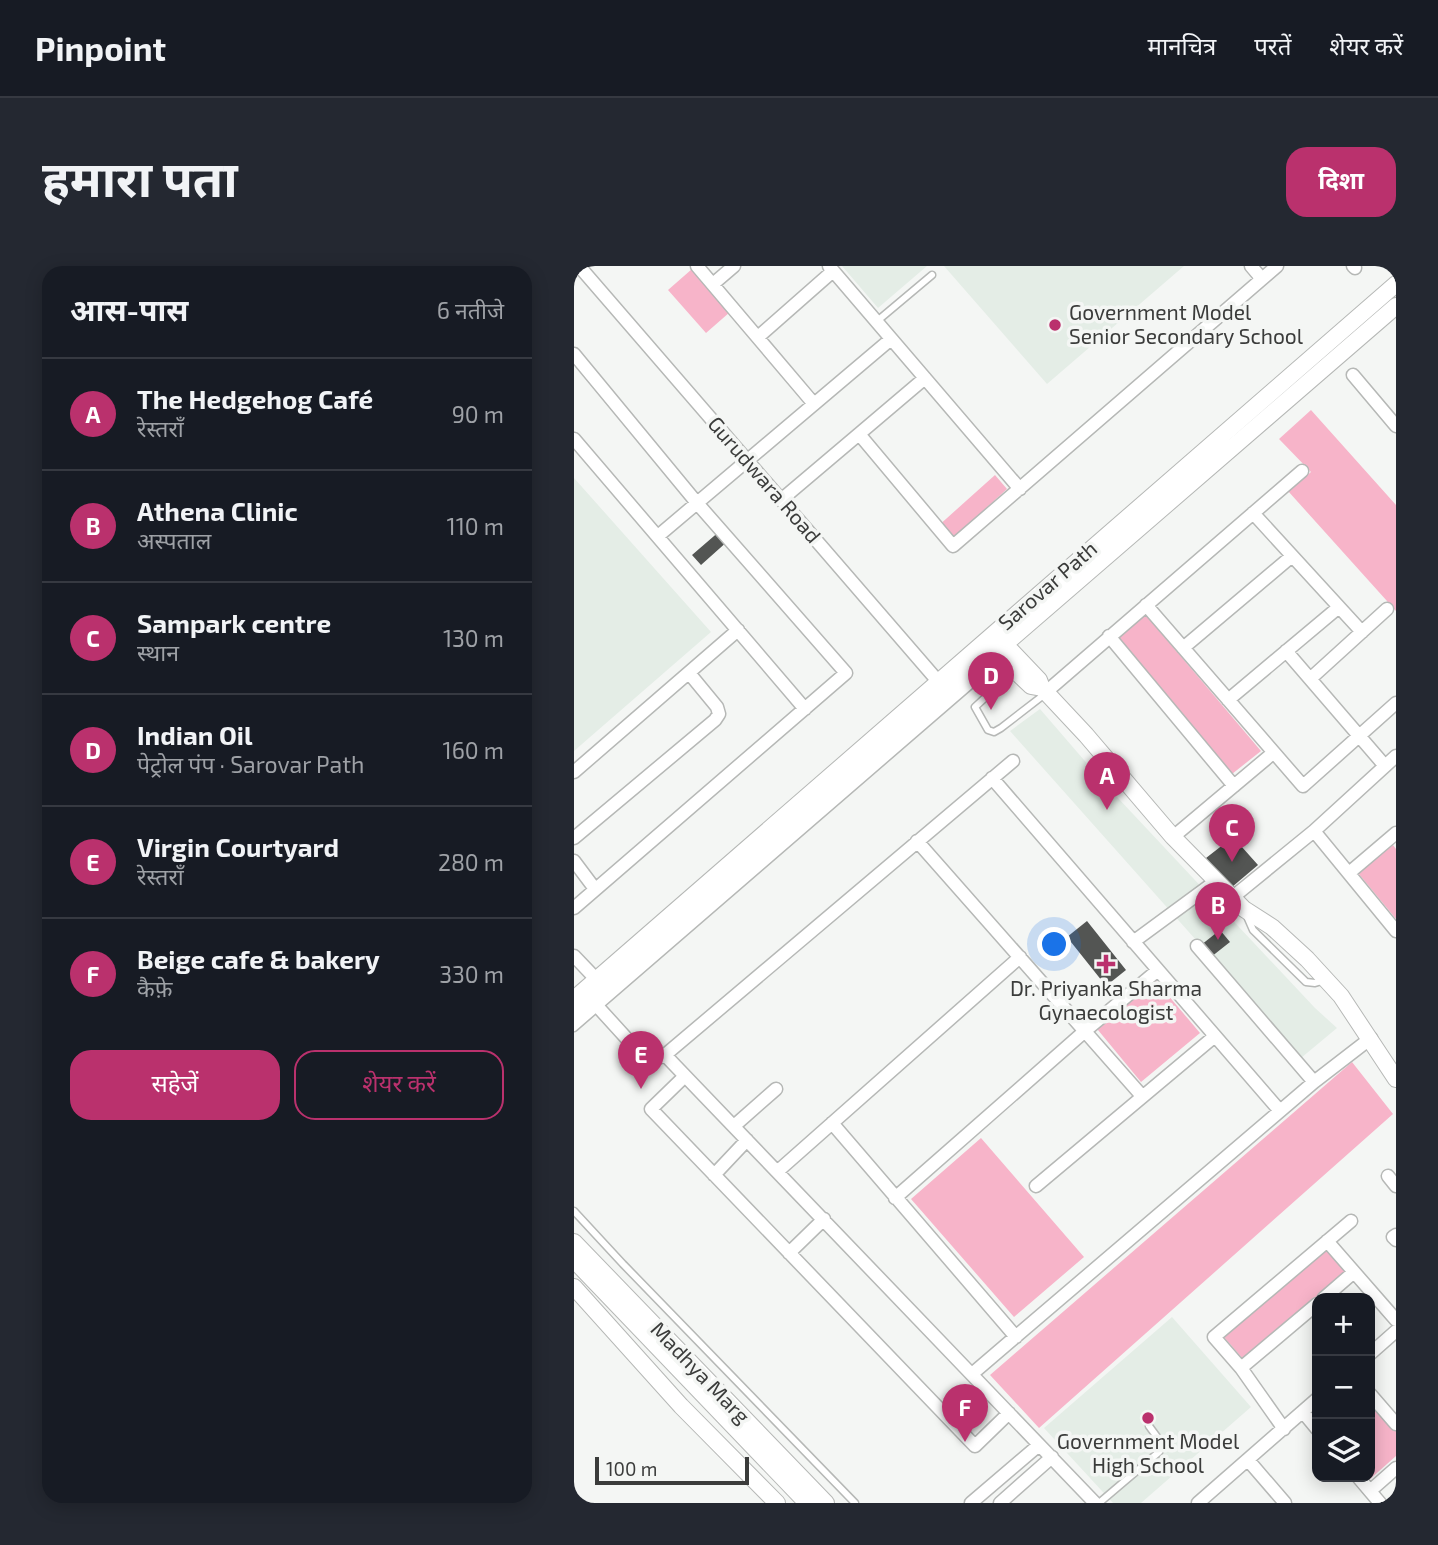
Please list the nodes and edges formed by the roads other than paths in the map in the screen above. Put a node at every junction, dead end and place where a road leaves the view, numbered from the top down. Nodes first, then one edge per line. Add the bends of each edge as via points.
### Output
1 (697, 266) edge
2 (734, 266) edge
3 (1251, 266) edge
4 (1277, 266) edge
5 (585, 268) edge
6 (831, 269) edge
7 (932, 275) dead end
8 (1262, 279) junction
9 (713, 284) junction
10 (1396, 284) edge
11 (1396, 306) edge
12 (876, 322) junction
13 (758, 337) junction
14 (891, 339) junction
15 (574, 354) edge
16 (1353, 375) dead end
17 (925, 378) junction
18 (814, 404) junction
19 (1396, 426) edge
20 (859, 434) junction
21 (574, 439) edge
22 (747, 460) junction
23 (1302, 471) dead end
24 (1020, 489) junction
25 (781, 500) junction
26 (697, 503) junction
27 (1253, 513) junction
28 (658, 536) junction
29 (1292, 556) junction
30 (1146, 605) junction
31 (1339, 607) junction
32 (1387, 609) dead end
33 (738, 630) junction
34 (1362, 632) junction
35 (1109, 636) junction
36 (996, 646) junction
37 (1183, 648) junction
38 (1286, 651) junction
39 (1014, 671) junction
40 (689, 673) junction
41 (1311, 680) junction
42 (944, 687) junction
43 (1044, 690) junction
44 (1228, 700) junction
45 (1396, 703) edge
46 (805, 709) junction
47 (1359, 736) junction
48 (1273, 753) junction
49 (1396, 756) edge
50 (1013, 761) dead end
51 (1385, 766) junction
52 (574, 772) edge
53 (992, 778) junction
54 (1234, 786) junction
55 (1314, 831) junction
56 (1173, 837) junction
57 (1395, 837) edge
58 (574, 838) edge
59 (917, 841) junction
60 (574, 861) edge
61 (1349, 873) junction
62 (1216, 881) junction
63 (595, 889) junction
64 (1238, 903) junction
65 (574, 908) edge
66 (1396, 931) edge
67 (1133, 942) junction
68 (1197, 946) dead end
69 (574, 956) edge
70 (1020, 957) junction
71 (1158, 970) junction
72 (596, 979) junction
73 (583, 1010) edge
74 (574, 1028) edge
75 (1085, 1031) junction
76 (1214, 1036) junction
77 (1371, 1038) junction
78 (664, 1055) junction
79 (685, 1076) junction
80 (1396, 1079) edge
81 (1314, 1082) junction
82 (776, 1089) dead end
83 (1142, 1096) junction
84 (1280, 1111) junction
85 (832, 1124) junction
86 (734, 1126) junction
87 (747, 1140) junction
88 (778, 1171) junction
89 (714, 1175) junction
90 (1036, 1186) dead end
91 (895, 1198) junction
92 (574, 1211) edge
93 (824, 1219) junction
94 (1351, 1220) dead end
95 (588, 1226) junction
96 (574, 1241) edge
97 (1327, 1241) junction
98 (789, 1253) junction
99 (574, 1260) edge
100 (623, 1264) junction
101 (1354, 1272) junction
102 (609, 1279) junction
103 (574, 1287) edge
104 (1330, 1293) edge
105 (1312, 1308) edge
106 (1396, 1320) edge
107 (1396, 1331) edge
108 (1016, 1337) junction
109 (1375, 1350) edge
110 (1241, 1368) junction
111 (972, 1374) junction
112 (1375, 1400) edge
113 (1312, 1404) edge
114 (1303, 1412) junction
115 (1009, 1413) junction
116 (1312, 1423) edge
117 (1396, 1424) edge
118 (1149, 1426) dead end
119 (1284, 1429) junction
120 (1039, 1445) junction
121 (1052, 1457) junction
122 (1248, 1460) junction
123 (1396, 1468) edge
124 (1362, 1482) edge
125 (1370, 1491) junction
126 (776, 1503) edge
127 (807, 1503) edge
128 (826, 1503) edge
129 (855, 1503) edge
130 (971, 1503) edge
131 (1000, 1503) edge
132 (1097, 1503) edge
133 (1198, 1503) edge
134 (1285, 1503) edge
135 (1380, 1503) edge

1 - 9 street
2 - 9 street
3 - 8 street
4 - 8 street
5 - 22 street, Gurudwara Road
6 - 12 street
6 - 13 street
7 - 12 lane
8 - 24 street
9 - 13 street
10 - 36 main road, Sarovar Path
11 - 36 main road, Sarovar Path
12 - 14 street
13 - 18 street
14 - 17 street
14 - 18 street
15 - 26 street
16 - 19 street
17 - 20 street
17 - 24 street
18 - 22 street
20 - 24 street via 953,546
20 - 25 street
21 - 28 street
22 - 25 street, Gurudwara Road
22 - 26 street
23 - 27 street
25 - 42 street, Gurudwara Road
26 - 28 street
26 - 46 street via 846,673
27 - 29 street
27 - 30 street
28 - 33 street
29 - 31 street
29 - 37 street
30 - 35 street
30 - 37 street
31 - 34 street
31 - 38 street
32 - 34 street
33 - 40 street
33 - 46 street
34 - 41 street
35 - 43 street
35 - 54 street
36 - 39 main road
36 - 42 main road, Sarovar Path
36 - 43 main road via 1039,680
36 - 73 lane
37 - 44 street
38 - 41 street
38 - 44 street
39 - 43 main road via 1031,686
39 - 43 lane via 975,707 988,730 1001,728
40 - 52 street
40 - 58 street via 719,714
41 - 47 street
42 - 72 main road, Sarovar Path
42 - 73 main road, Sarovar Path
43 - 56 main road
44 - 48 street
45 - 47 street
46 - 63 street
47 - 48 street via 1303,786
47 - 51 street
48 - 54 street
49 - 51 street
50 - 53 street
51 - 55 street
53 - 59 street
53 - 67 street
54 - 56 street
55 - 61 street
55 - 64 street
56 - 62 main road
57 - 61 street
59 - 70 street
59 - 78 street
60 - 63 street
61 - 66 street
62 - 64 main road
62 - 67 street
63 - 65 street
64 - 77 main road via 1307,959
67 - 71 street
68 - 81 street
69 - 72 street
70 - 75 street
70 - 85 street
71 - 75 street
71 - 76 street
72 - 73 main road, Sarovar Path
73 - 74 lane
73 - 78 street via 648,1062
75 - 83 street
75 - 91 street
76 - 83 street
76 - 84 street
77 - 80 main road
77 - 81 street
78 - 79 street
79 - 86 street
79 - 89 street via 651,1109
81 - 84 street
82 - 86 street
83 - 90 street
84 - 108 street
85 - 88 street
85 - 91 street
86 - 87 street
87 - 88 street
87 - 89 street
88 - 93 street
89 - 98 street
91 - 108 street
92 - 95 lane
93 - 98 street
93 - 111 street
94 - 97 street
95 - 96 lane
95 - 100 lane
96 - 102 main road, Madhya Marg
97 - 101 street
97 - 110 street via 1214,1337
98 - 115 street via 975,1446
99 - 127 main road, Madhya Marg
100 - 102 lane
100 - 129 lane
101 - 104 street
101 - 106 street
102 - 128 main road, Madhya Marg
103 - 126 main road
105 - 110 street
107 - 109 street
108 - 111 street
110 - 119 street
111 - 115 street
112 - 117 street
113 - 114 street
114 - 116 street
114 - 119 street
115 - 120 street
118 - 132 lane via 1163,1445 1159,1452
119 - 122 street
120 - 121 street
120 - 130 street
121 - 131 street
121 - 132 street
122 - 133 street
122 - 134 street
123 - 125 street
124 - 125 street
125 - 135 street

